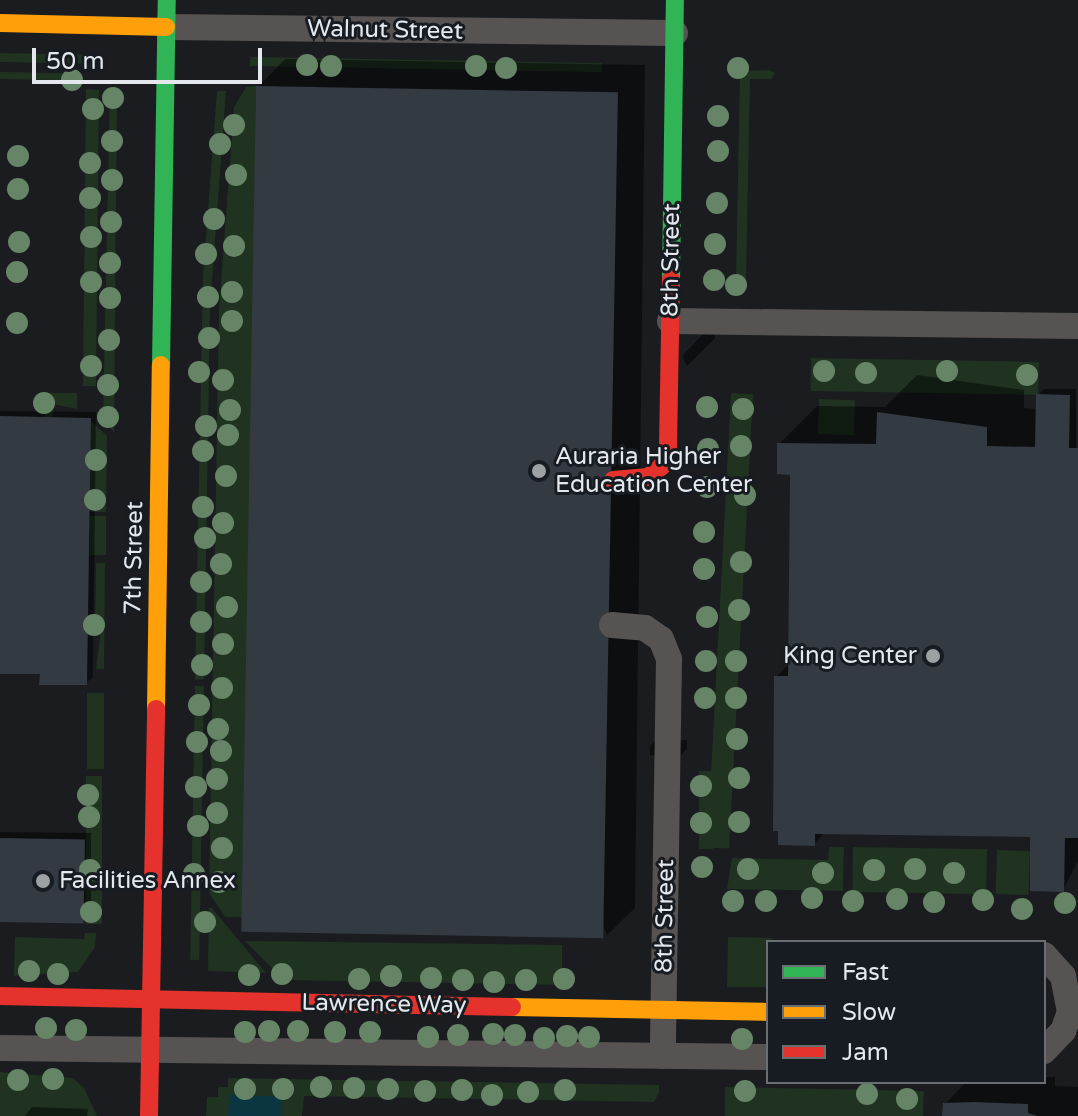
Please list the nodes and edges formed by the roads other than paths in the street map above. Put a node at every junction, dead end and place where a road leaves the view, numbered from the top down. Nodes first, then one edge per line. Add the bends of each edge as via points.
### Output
1 (167, 0) edge
2 (675, 0) edge
3 (0, 23) edge
4 (166, 27) junction
5 (675, 33) junction
6 (670, 321) junction
7 (1078, 326) edge
8 (613, 480) dead end
9 (612, 625) dead end
10 (1046, 957) edge
11 (0, 996) edge
12 (151, 999) junction
13 (664, 1009) junction
14 (766, 1012) edge
15 (0, 1048) edge
16 (1046, 1049) edge
17 (150, 1052) junction
18 (663, 1056) junction
19 (766, 1057) edge
20 (149, 1116) edge

1 - 4 street, 7th Street
2 - 5 street, 8th Street
3 - 4 street, Walnut Street
4 - 5 street, Walnut Street
4 - 12 street, 7th Street
5 - 6 street, 8th Street
6 - 7 street
6 - 8 street, 8th Street via 666,457 648,477
9 - 13 street, 8th Street via 645,628 661,639 669,659
10 - 16 street via 1063,976 1070,1012 1063,1031
11 - 12 street, Lawrence Way
12 - 13 street, Lawrence Way
12 - 17 street, 7th Street
13 - 14 street, Lawrence Way
13 - 18 street, 8th Street
15 - 17 street, Lawrence Way
17 - 18 street, Lawrence Way
17 - 20 street, 7th Street
18 - 19 street, Lawrence Way

